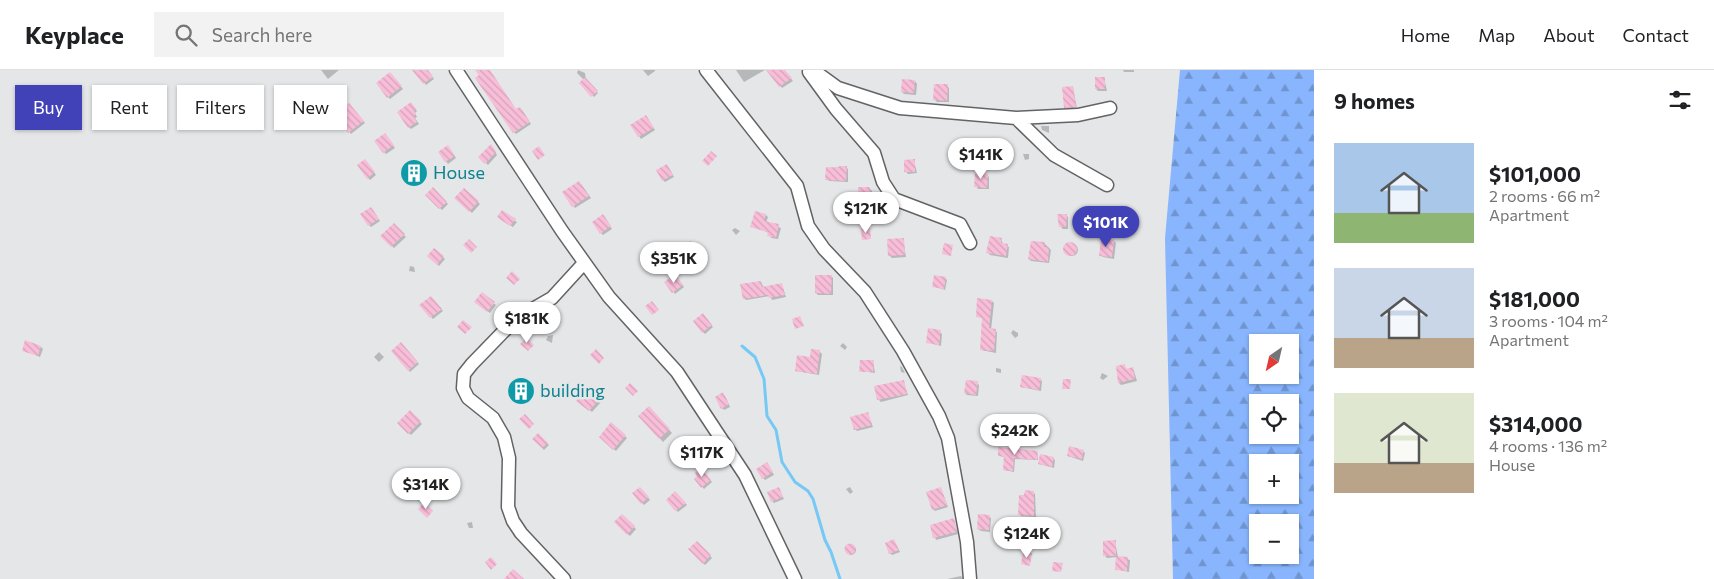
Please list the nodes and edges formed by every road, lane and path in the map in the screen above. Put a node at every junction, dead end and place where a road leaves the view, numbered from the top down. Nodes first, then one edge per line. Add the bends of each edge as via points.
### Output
1 (456, 70) edge
2 (706, 70) edge
3 (808, 70) edge
4 (813, 70) edge
5 (1110, 108) dead end
6 (1016, 118) junction
7 (1107, 184) dead end
8 (970, 243) dead end
9 (584, 263) junction
10 (564, 579) edge
11 (795, 579) edge
12 (970, 579) edge

1 - 9 street
2 - 12 street via 797,186 808,226 824,249 865,292 939,416 948,438 967,542
3 - 8 street via 874,153 883,182 894,199 960,224
4 - 6 street via 838,88 900,108
5 - 6 street via 1078,115
6 - 7 street via 1054,155
9 - 10 street via 552,298 505,330 472,364 464,374 463,388 468,398 493,418 504,437 509,458 508,507 513,521
9 - 11 street via 609,297 677,372 744,475

